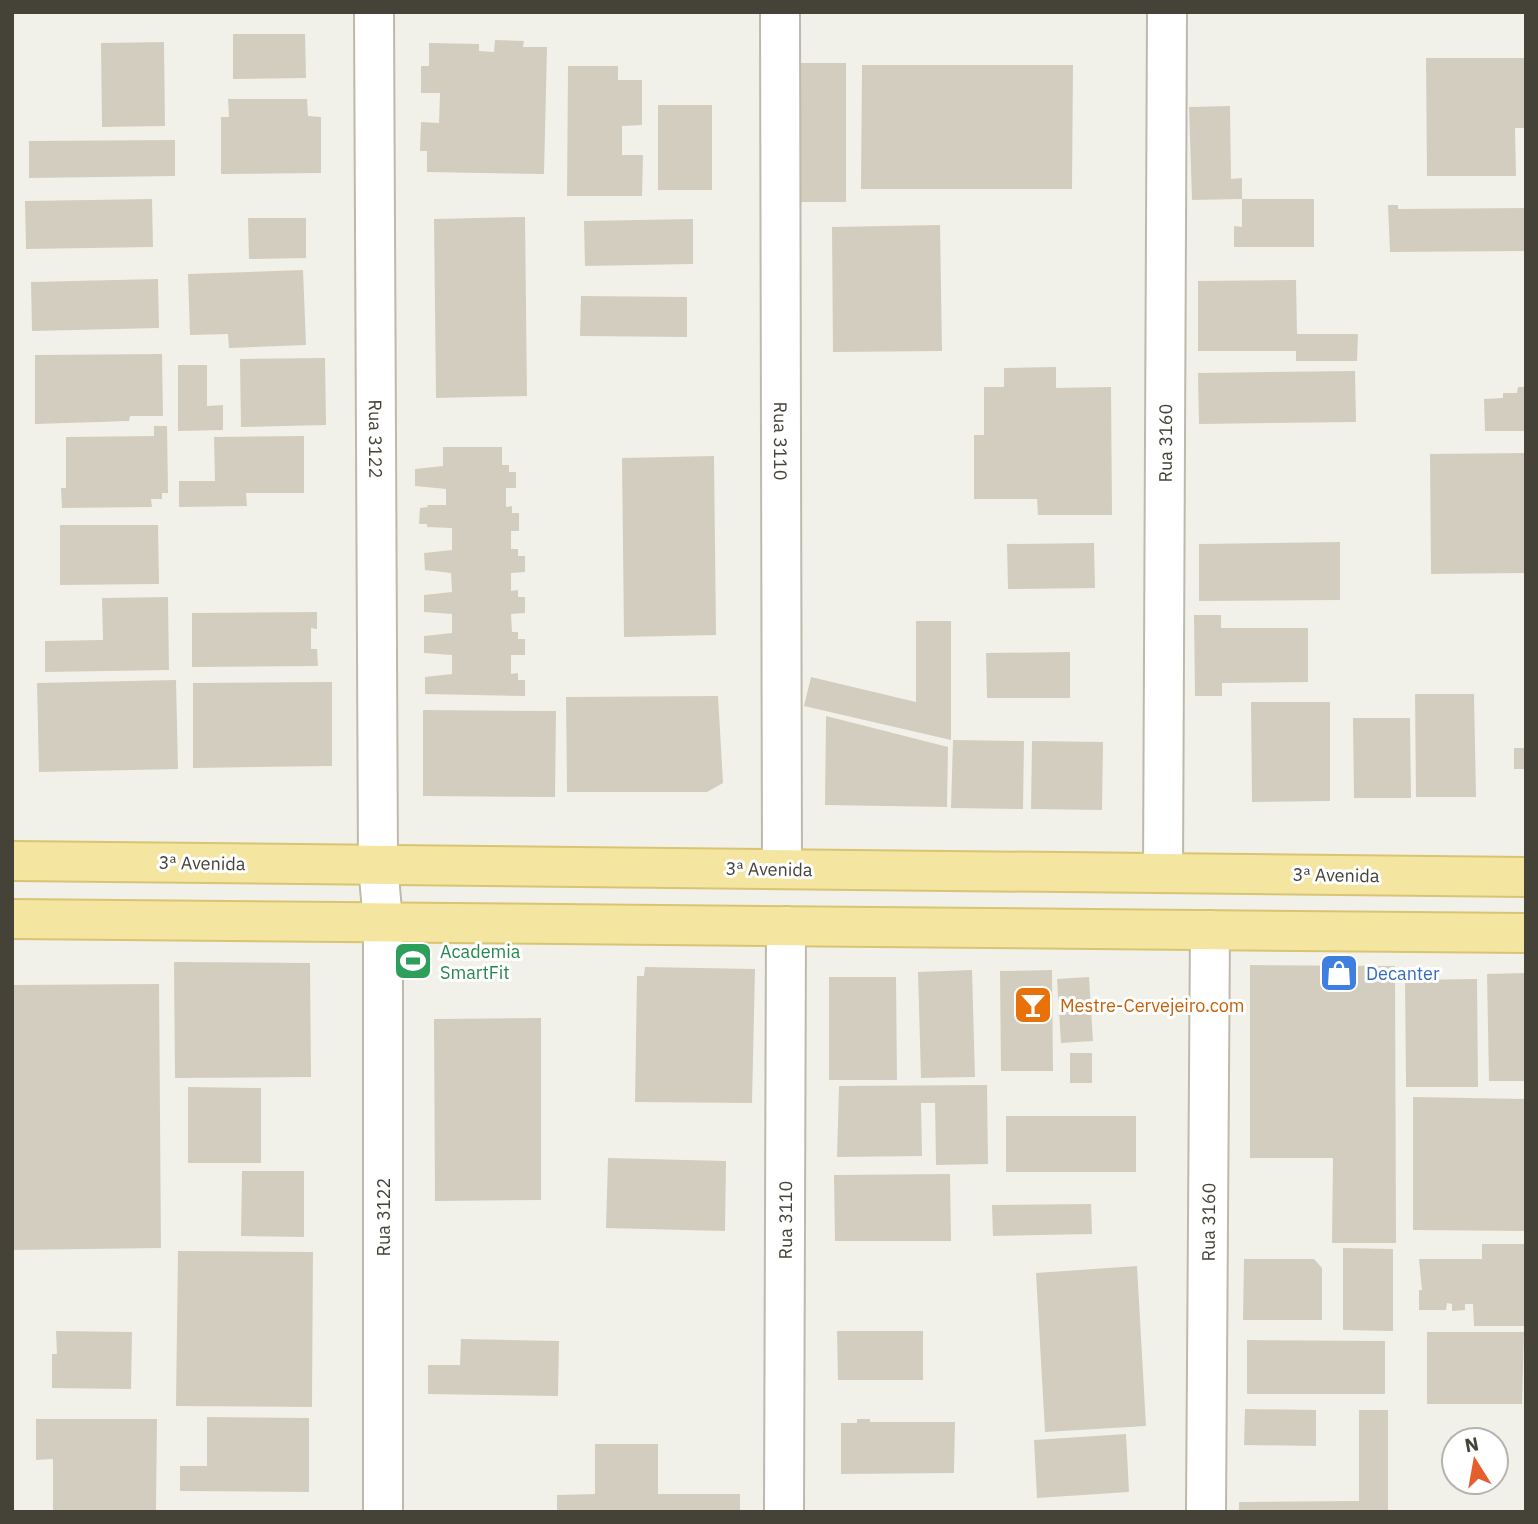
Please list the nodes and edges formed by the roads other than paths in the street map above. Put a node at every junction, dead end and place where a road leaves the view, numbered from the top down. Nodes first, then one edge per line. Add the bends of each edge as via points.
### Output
1 (374, 12) edge
2 (780, 12) edge
3 (1167, 12) edge
4 (12, 861) edge
5 (378, 865) junction
6 (782, 869) junction
7 (1163, 873) junction
8 (1526, 877) edge
9 (12, 919) edge
10 (383, 922) junction
11 (786, 926) junction
12 (1210, 930) junction
13 (1526, 933) edge
14 (383, 1512) edge
15 (784, 1512) edge
16 (1206, 1512) edge

1 - 5 street, Rua 3122
2 - 6 street, Rua 3110
3 - 7 street, Rua 3160
4 - 5 main road, 3ª Avenida
5 - 6 main road, 3ª Avenida
5 - 10 street, Rua 3122
6 - 7 main road, 3ª Avenida
7 - 8 main road, 3ª Avenida
9 - 10 main road
10 - 11 main road
10 - 14 street, Rua 3122
11 - 12 main road
11 - 15 street, Rua 3110
12 - 13 main road
12 - 16 street, Rua 3160

